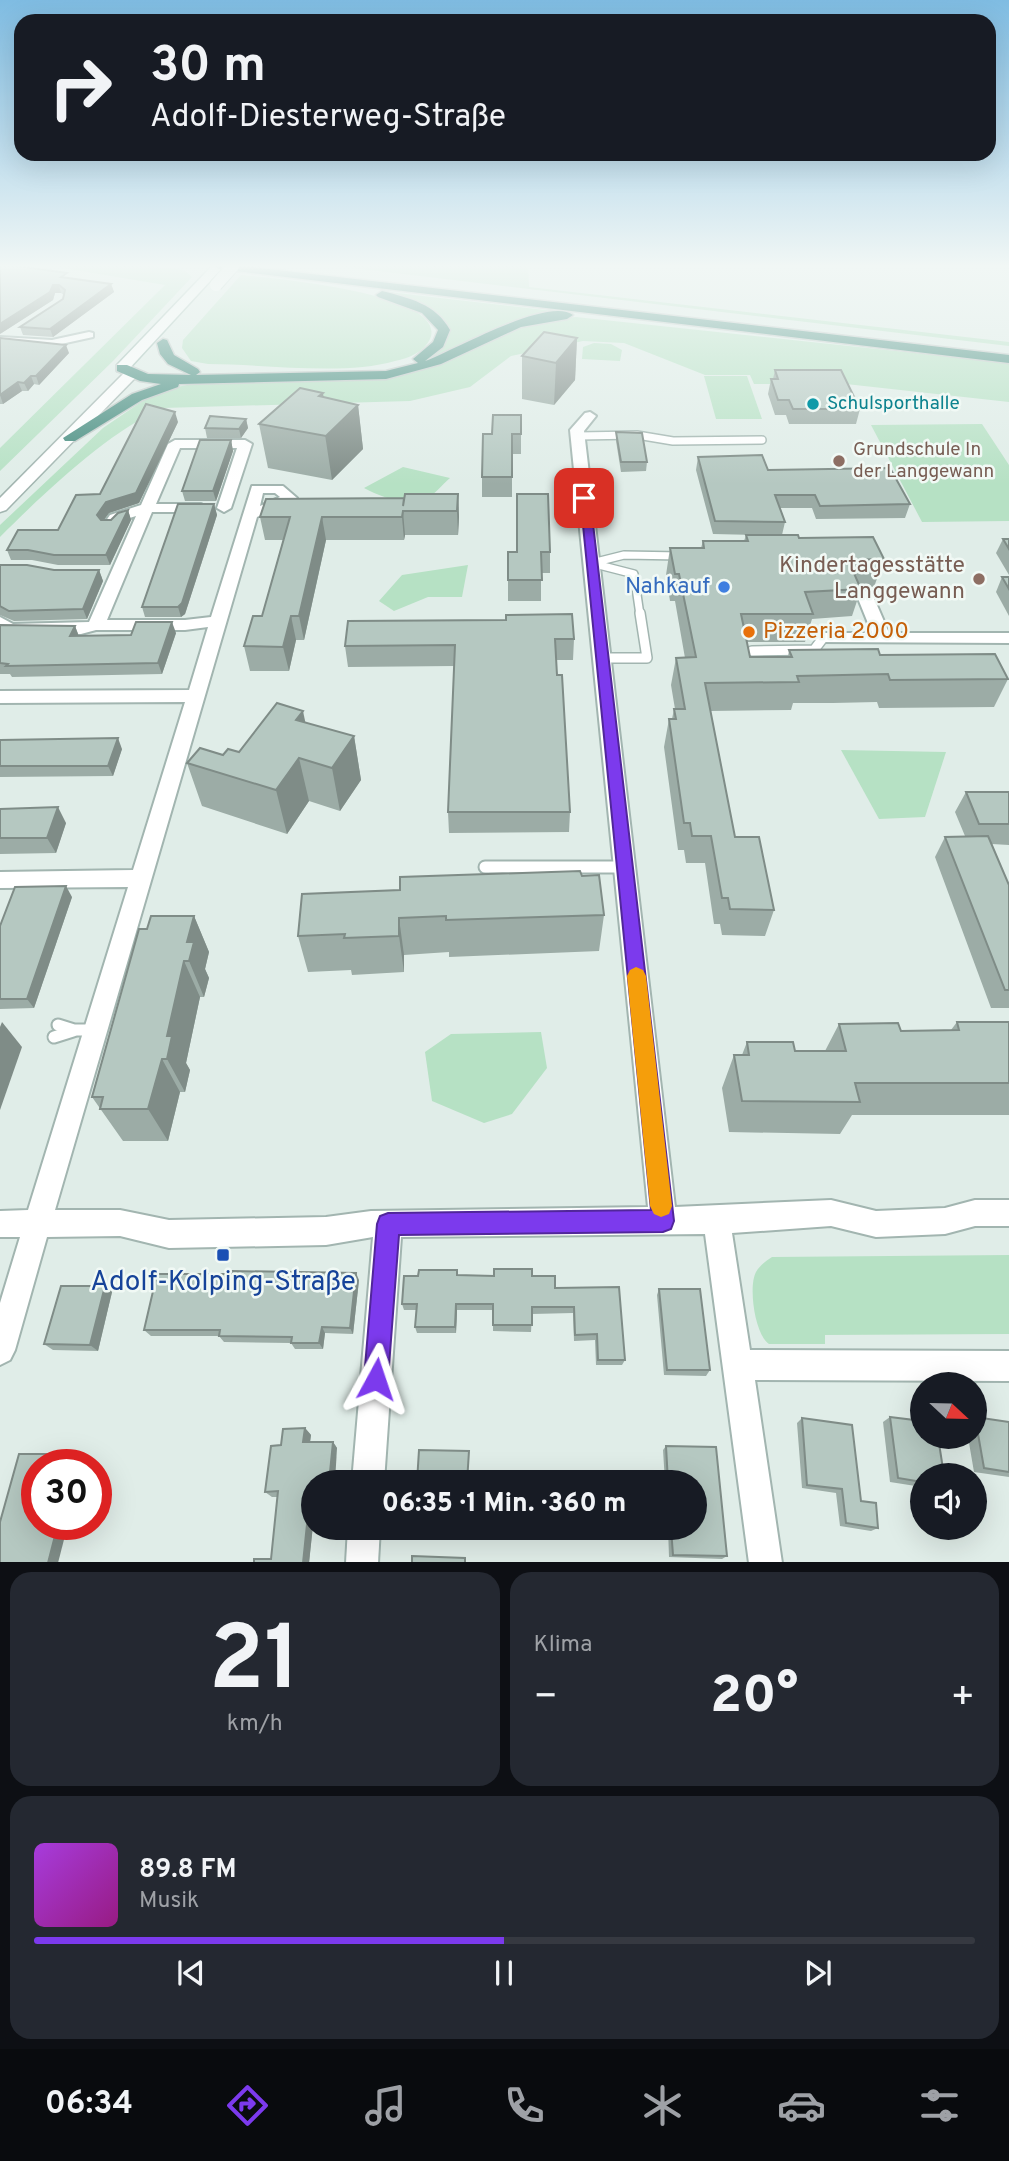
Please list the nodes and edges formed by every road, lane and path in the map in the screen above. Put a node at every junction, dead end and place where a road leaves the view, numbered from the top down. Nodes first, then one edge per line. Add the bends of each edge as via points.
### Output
1 (69, 339) edge
2 (156, 339) edge
3 (167, 339) edge
4 (442, 339) edge
5 (480, 339) edge
6 (840, 339) edge
7 (913, 339) edge
8 (2, 340) edge
9 (163, 343) junction
10 (1009, 350) edge
11 (1009, 359) edge
12 (130, 370) junction
13 (188, 376) junction
14 (590, 416) dead end
15 (578, 436) junction
16 (70, 438) junction
17 (762, 440) dead end
18 (0, 489) edge
19 (0, 507) edge
20 (147, 508) junction
21 (236, 511) junction
22 (110, 525) edge
23 (695, 556) edge
24 (592, 563) junction
25 (865, 596) dead end
26 (202, 620) junction
27 (0, 622) edge
28 (96, 625) junction
29 (824, 638) joint
30 (883, 638) junction
31 (1009, 638) edge
32 (752, 651) edge
33 (602, 658) junction
34 (196, 696) junction
35 (0, 697) edge
36 (485, 867) dead end
37 (624, 867) junction
38 (142, 878) junction
39 (0, 880) edge
40 (97, 1030) junction
41 (56, 1031) dead end
42 (1009, 1213) edge
43 (717, 1220) junction
44 (663, 1221) junction
45 (39, 1223) junction
46 (0, 1224) edge
47 (388, 1224) junction
48 (0, 1350) edge
49 (739, 1365) junction
50 (1009, 1366) edge
51 (369, 1470) edge
52 (363, 1540) edge
53 (362, 1562) edge
54 (765, 1562) edge

1 - 8 street via 52,343
2 - 12 main road
3 - 9 main road, bridge
4 - 13 highway via 421,358 373,372
5 - 13 highway via 444,358 386,375
6 - 11 highway
7 - 10 highway
9 - 12 main road
9 - 13 highway via 171,362
12 - 13 highway via 153,380
12 - 16 main road
12 - 18 main road
13 - 16 highway via 137,397
14 - 15 street via 577,430
15 - 17 lane
15 - 24 street
16 - 19 main road
20 - 21 street
20 - 21 street via 175,444 245,444
20 - 22 street via 115,518
20 - 28 street via 113,573
21 - 26 street
23 - 24 lane via 624,555
24 - 33 street
24 - 33 lane via 634,574 647,658
25 - 30 street
26 - 28 street via 185,625
26 - 34 street
27 - 28 street via 9,629
29 - 30 street
29 - 32 lane via 814,650
30 - 31 street
33 - 37 street
34 - 35 street
34 - 38 street
36 - 37 lane
37 - 44 street
38 - 39 street
38 - 40 street
40 - 41 lane
40 - 45 street
42 - 43 street via 975,1213 945,1222 876,1224 831,1213
43 - 44 street
43 - 49 street
44 - 47 street
45 - 46 street
45 - 47 street via 120,1223 169,1234 326,1231
45 - 48 street
47 - 51 street
49 - 50 street
49 - 54 street
52 - 53 street

